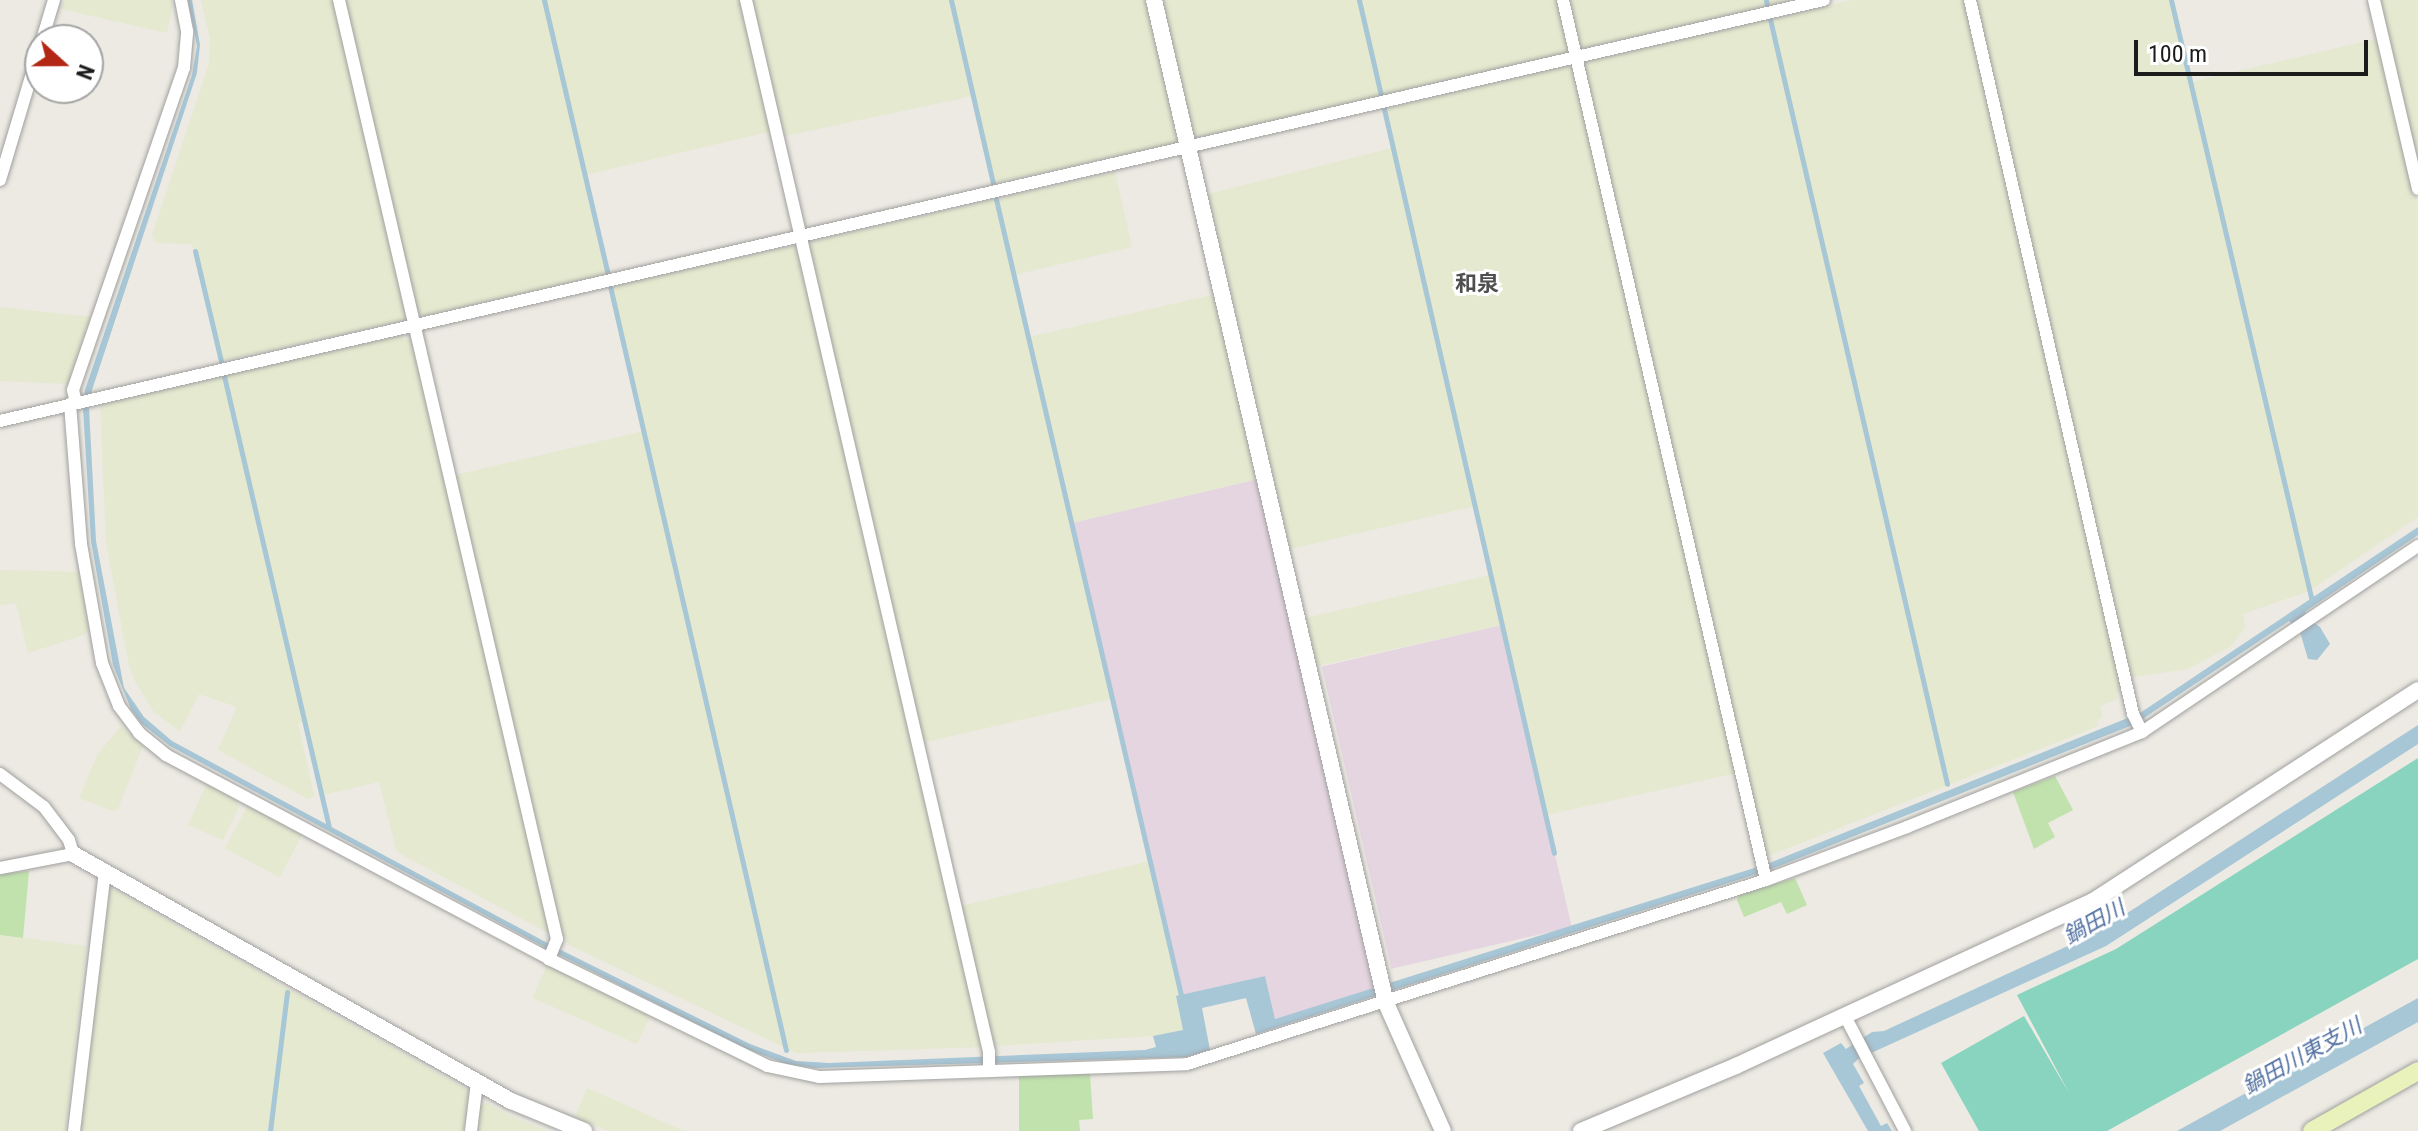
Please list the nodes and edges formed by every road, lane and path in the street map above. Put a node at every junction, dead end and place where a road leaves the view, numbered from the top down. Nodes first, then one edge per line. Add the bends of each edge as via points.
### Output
1 (54, 0) edge
2 (181, 0) edge
3 (339, 0) edge
4 (746, 0) edge
5 (1154, 0) edge
6 (1563, 0) edge
7 (1824, 0) edge
8 (1970, 0) edge
9 (2374, 0) edge
10 (47, 24) edge
11 (1577, 58) junction
12 (24, 100) edge
13 (1188, 148) junction
14 (0, 180) edge
15 (2418, 189) edge
16 (801, 236) junction
17 (415, 324) junction
18 (80, 402) junction
19 (0, 421) edge
20 (2418, 546) edge
21 (2418, 690) edge
22 (2138, 724) junction
23 (0, 774) edge
24 (73, 854) junction
25 (0, 868) edge
26 (105, 871) junction
27 (1765, 877) junction
28 (550, 956) junction
29 (1384, 994) junction
30 (1845, 1016) junction
31 (989, 1062) junction
32 (2418, 1071) edge
33 (477, 1082) junction
34 (74, 1131) edge
35 (471, 1131) edge
36 (584, 1131) edge
37 (1443, 1131) edge
38 (1581, 1131) edge
39 (1905, 1131) edge
40 (2312, 1131) edge

1 - 10 street
2 - 18 street via 187,31 184,68 73,390
3 - 17 street
4 - 16 street
5 - 13 street
6 - 11 street
7 - 11 street
8 - 22 street
9 - 15 street
11 - 13 street
11 - 27 street
12 - 14 street
13 - 16 street
13 - 29 street
16 - 17 street
16 - 31 street
17 - 18 street
17 - 28 street via 557,939
18 - 19 street
18 - 28 street via 81,544 102,663 119,706 139,733 166,755
20 - 22 street via 2295,630
21 - 30 street via 2093,901
22 - 27 street via 1907,827
23 - 24 street via 44,807
24 - 25 street
24 - 26 street
26 - 33 street
26 - 34 street
27 - 29 street
28 - 31 street via 780,1071 819,1077
29 - 31 street via 1187,1064
29 - 37 street
30 - 38 street
30 - 39 street
32 - 40 main road
33 - 35 street
33 - 36 street

